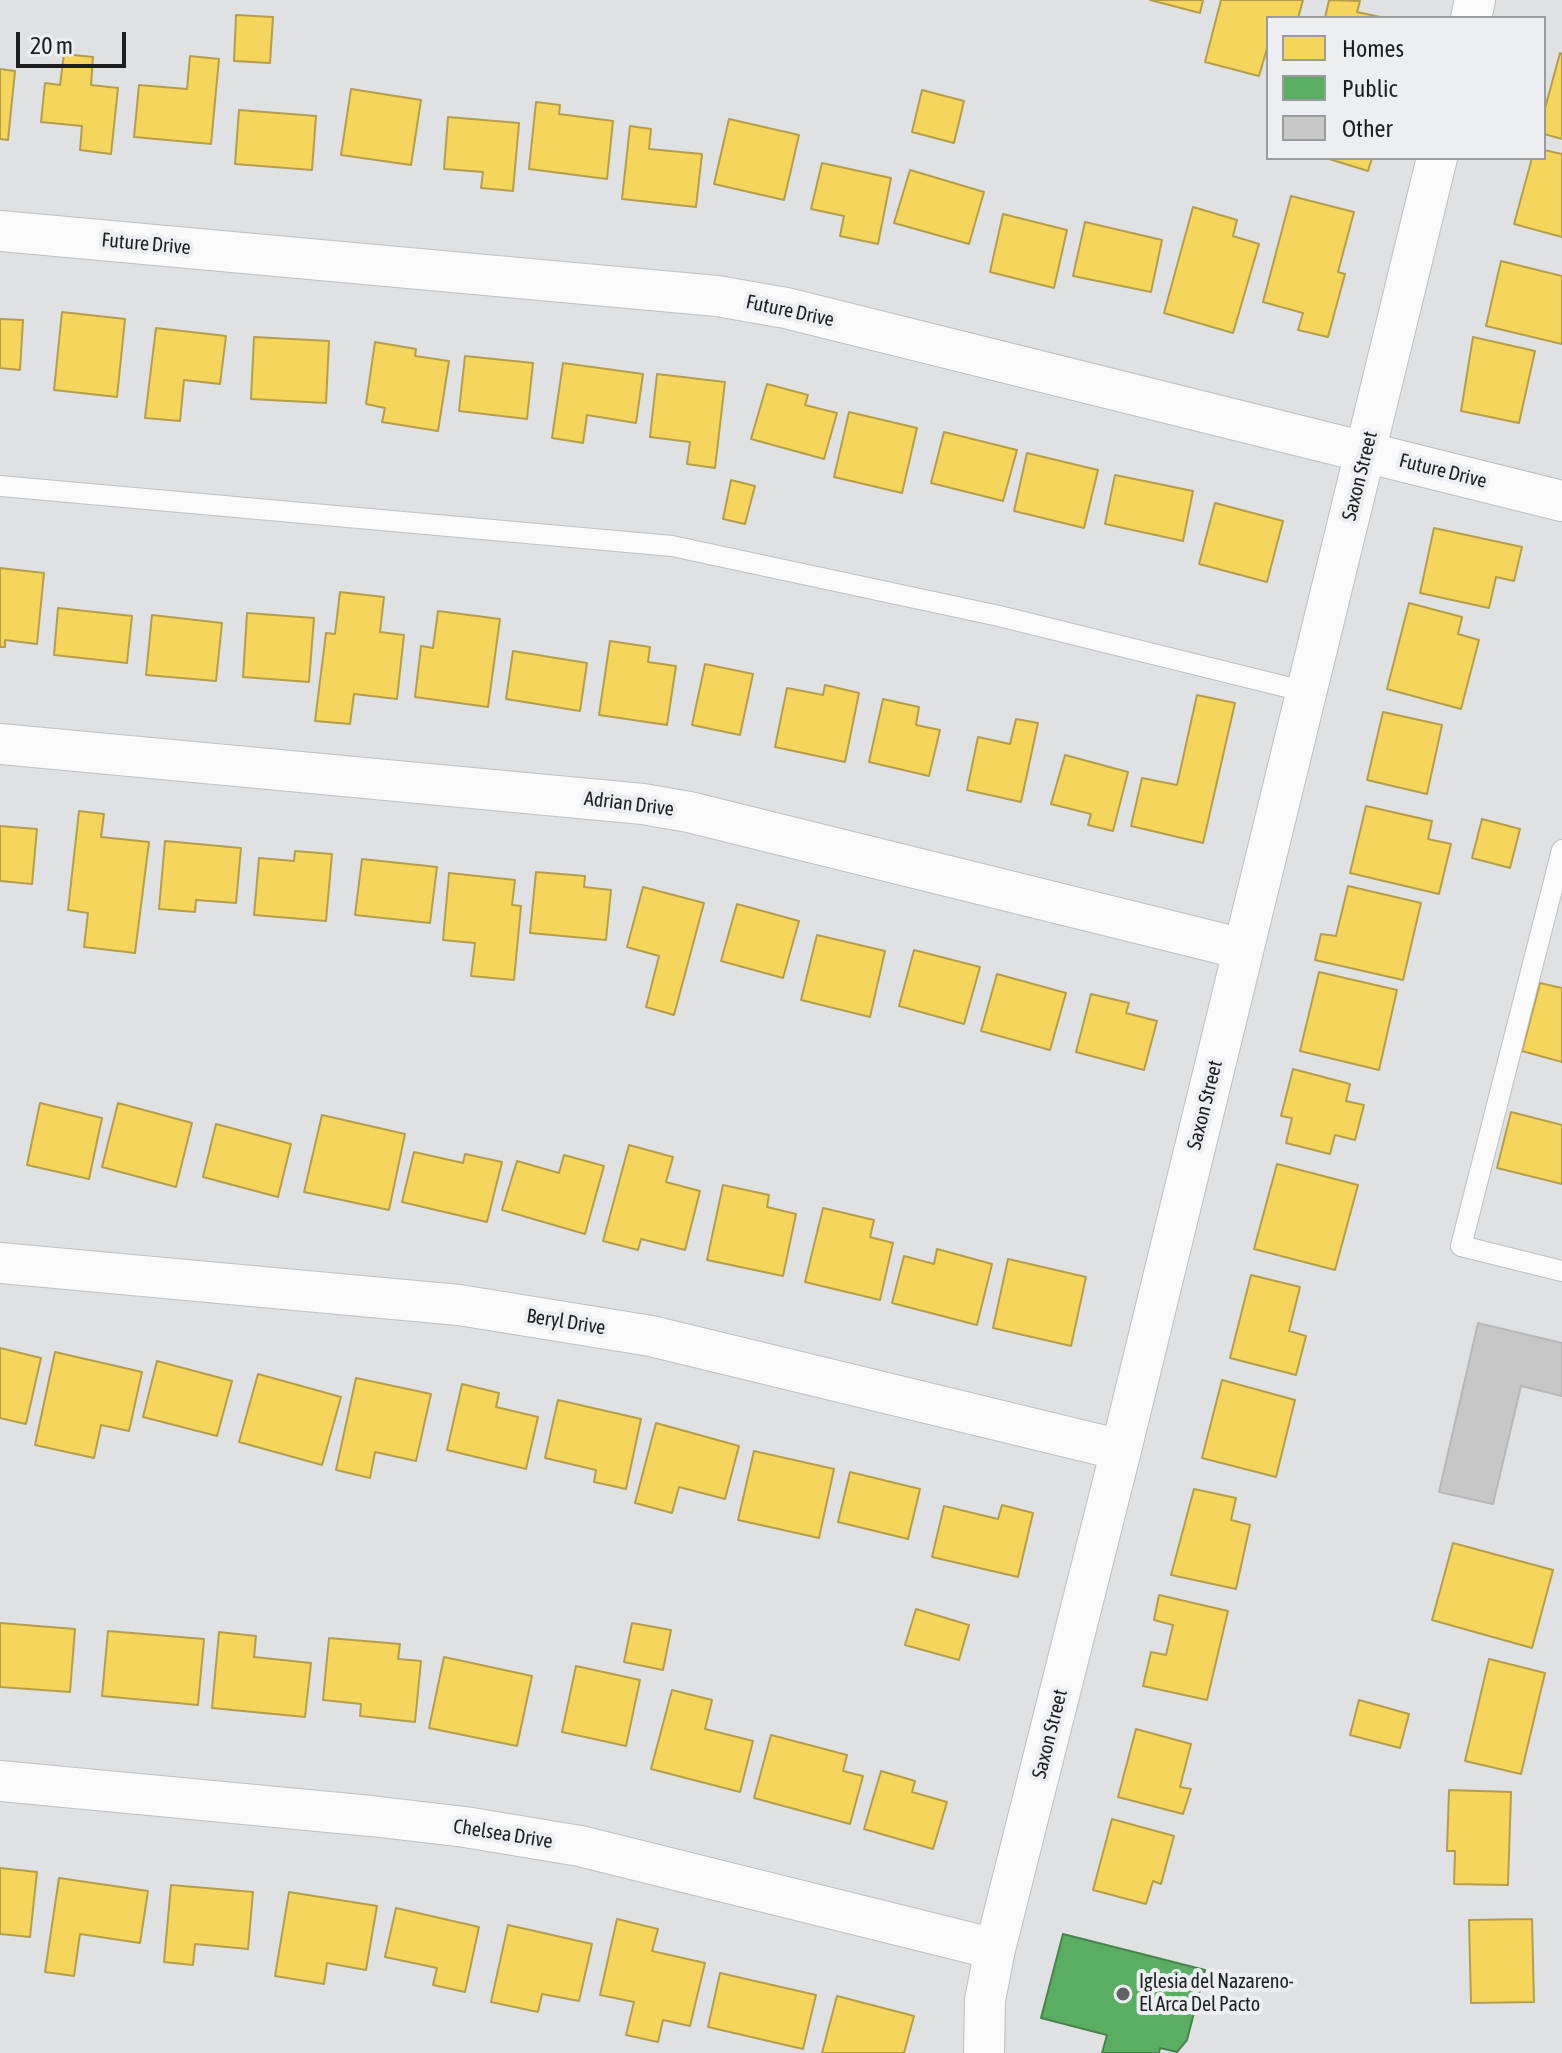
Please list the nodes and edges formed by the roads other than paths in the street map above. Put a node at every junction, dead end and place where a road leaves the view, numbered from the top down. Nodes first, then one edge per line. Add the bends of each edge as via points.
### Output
1 (1437, 160) edge
2 (0, 231) edge
3 (1366, 452) junction
4 (0, 486) edge
5 (1562, 501) edge
6 (1307, 692) junction
7 (0, 744) edge
8 (1562, 850) edge
9 (1243, 949) junction
10 (0, 1263) edge
11 (1562, 1271) edge
12 (1121, 1450) junction
13 (0, 1781) edge
14 (995, 1949) junction
15 (984, 2053) edge

1 - 3 street, Saxon Street
2 - 3 street, Future Drive via 717,296 786,308
3 - 5 street, Future Drive
3 - 6 street, Saxon Street
4 - 6 lane via 672,546 999,616
6 - 9 street, Saxon Street
7 - 9 street, Adrian Drive via 643,804
8 - 11 lane via 1461,1246
9 - 12 street, Saxon Street
10 - 12 street, Beryl Drive via 459,1305 651,1336
12 - 14 street, Saxon Street
13 - 14 street, Chelsea Drive via 371,1816 580,1846
14 - 15 street, Saxon Street via 985,2000

